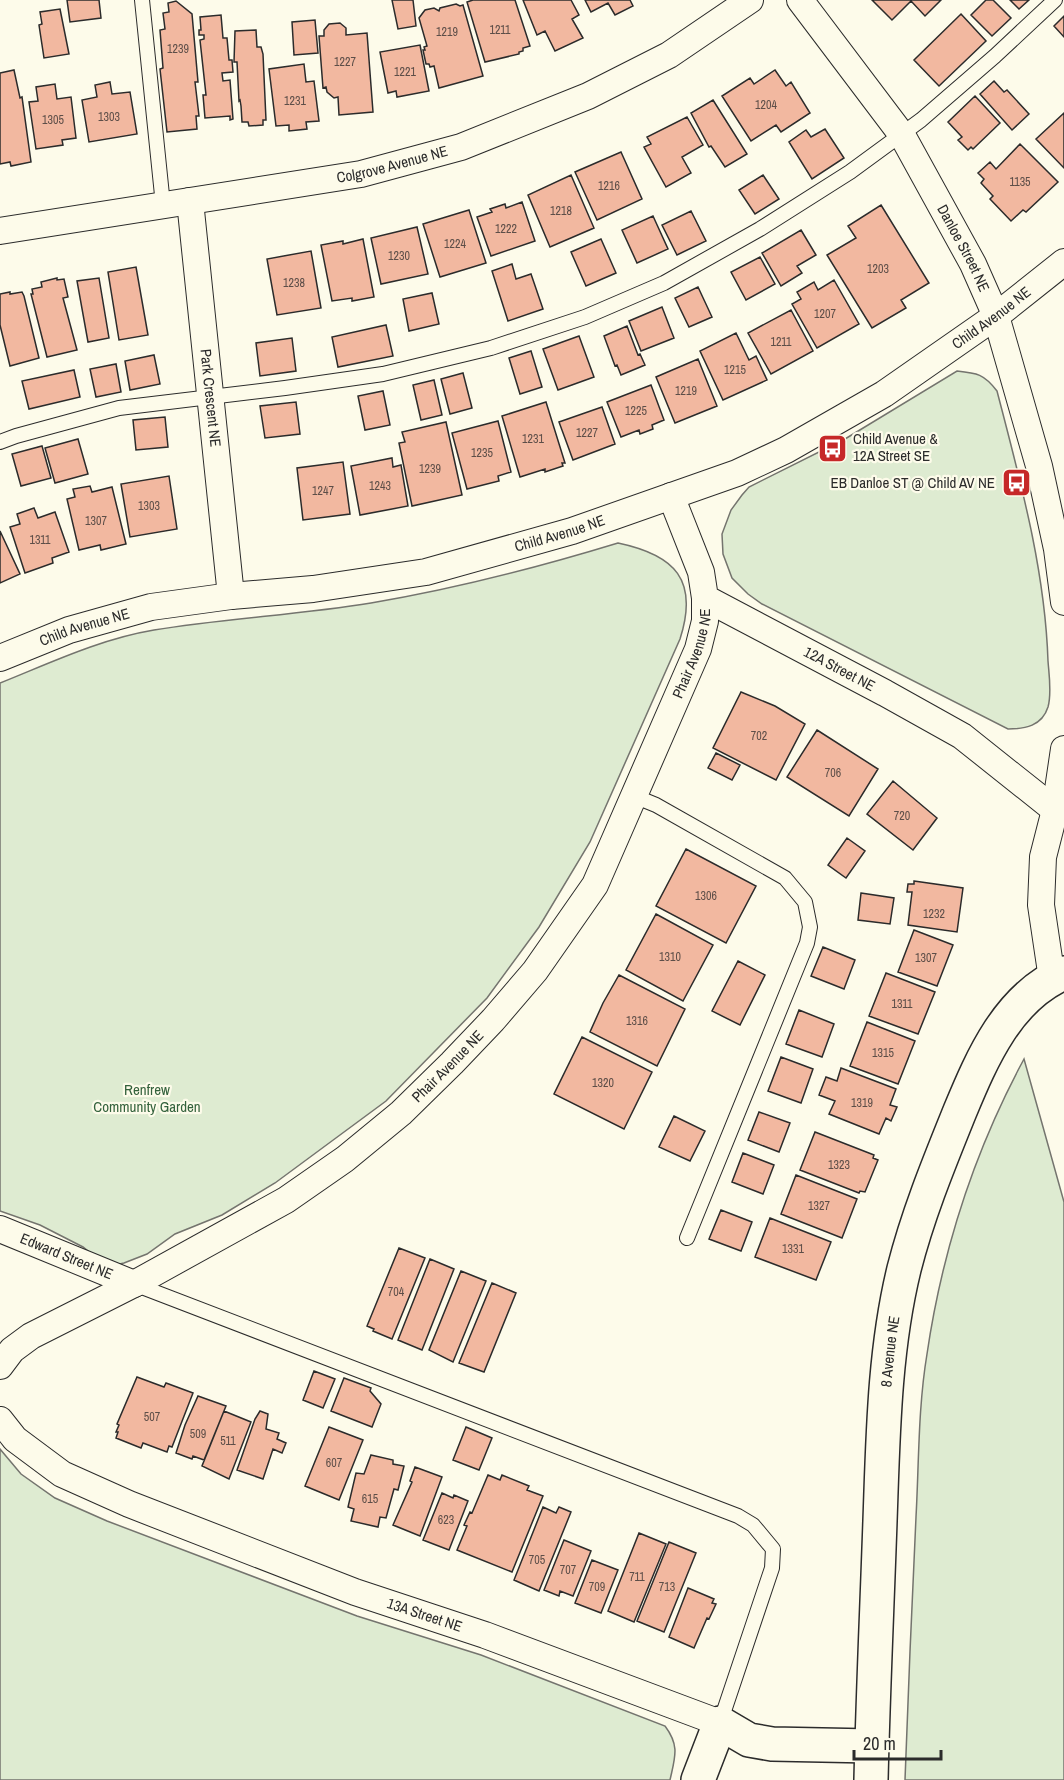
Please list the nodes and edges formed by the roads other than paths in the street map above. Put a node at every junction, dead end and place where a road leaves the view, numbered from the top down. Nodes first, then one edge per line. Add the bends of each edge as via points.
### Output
1 (142, 0) edge
2 (750, 0) edge
3 (800, 0) edge
4 (1055, 0) edge
5 (902, 135) junction
6 (190, 201) junction
7 (163, 206) junction
8 (0, 231) edge
9 (1064, 262) edge
10 (996, 316) junction
11 (209, 397) junction
12 (0, 442) edge
13 (671, 496) junction
14 (231, 596) junction
15 (705, 598) junction
16 (1064, 602) edge
17 (0, 658) edge
18 (1064, 749) edge
19 (634, 796) junction
20 (1055, 810) junction
21 (1058, 976) edge
22 (0, 1229) edge
23 (687, 1238) dead end
24 (135, 1284) junction
25 (0, 1366) edge
26 (0, 1420) edge
27 (720, 1723) junction
28 (872, 1746) junction
29 (698, 1780) edge
30 (871, 1780) edge

1 - 7 lane
2 - 6 street, Colgrove Avenue NE via 669,55 598,91 461,147 361,174
3 - 5 street, Danloe Street NE
4 - 5 lane
5 - 10 street, Danloe Street NE via 973,264
5 - 11 lane via 760,229 664,283 585,317 491,348 383,374
6 - 7 street, Colgrove Avenue NE
6 - 11 street, Park Crescent NE
7 - 8 street, Colgrove Avenue NE
9 - 10 street, Child Avenue NE
10 - 13 street, Child Avenue NE via 884,394 786,450 737,473
10 - 16 street, Danloe Street NE via 1039,466
11 - 12 lane via 119,408
11 - 14 street, Park Crescent NE
13 - 14 street, Child Avenue NE via 572,531 426,572 313,589
13 - 15 street via 701,572
14 - 17 street, Child Avenue NE via 151,607 69,630
15 - 19 street, Phair Avenue NE via 705,621 698,649
15 - 20 street, 12A Street NE via 962,736
18 - 20 street
19 - 23 lane via 785,878 805,902 810,927 807,943
19 - 24 street, Phair Avenue NE via 595,885 535,971 493,1020 401,1113 286,1200
20 - 21 street via 1044,857 1041,905
21 - 28 street, 8 Avenue NE via 1020,1004 993,1040 924,1197 904,1270 891,1336 884,1412
22 - 24 street, Edward Street NE
24 - 25 street, Phair Avenue NE via 31,1336 12,1350
24 - 27 lane via 753,1525 773,1549 772,1568
26 - 27 street, 13A Street NE via 15,1439 62,1474 129,1504 345,1588 485,1635
27 - 28 street, 13A Street NE via 749,1740 772,1744
27 - 29 street
28 - 30 street, 8 Avenue NE

